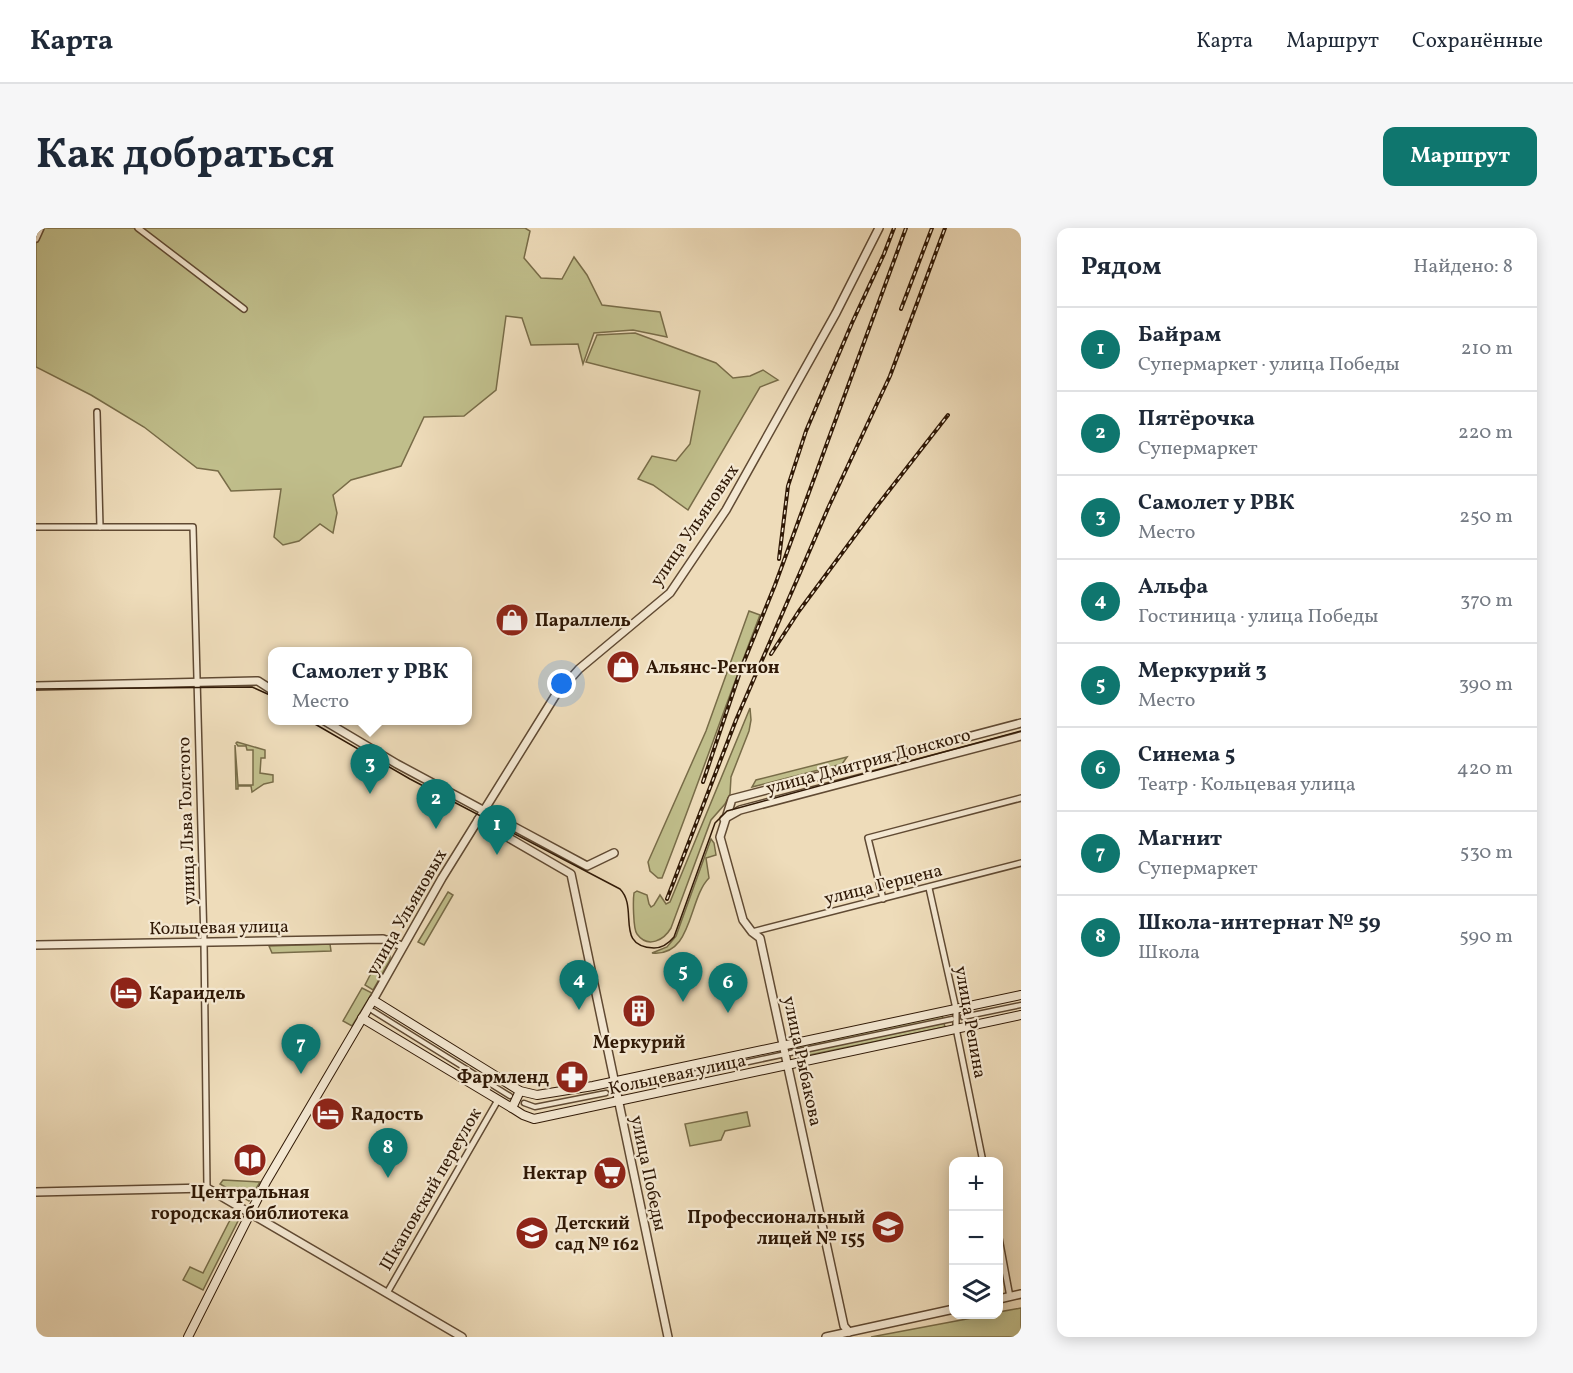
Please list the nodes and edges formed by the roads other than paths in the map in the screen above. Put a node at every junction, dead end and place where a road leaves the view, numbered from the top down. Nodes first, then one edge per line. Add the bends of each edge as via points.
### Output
1 (41, 228) edge
2 (138, 228) edge
3 (879, 228) edge
4 (36, 239) edge
5 (244, 309) dead end
6 (97, 412) dead end
7 (36, 527) edge
8 (100, 527) junction
9 (197, 681) junction
10 (36, 686) edge
11 (268, 687) edge
12 (1021, 723) edge
13 (331, 725) edge
14 (1021, 736) edge
15 (1021, 798) edge
16 (732, 800) joint
17 (484, 810) junction
18 (724, 819) junction
19 (478, 820) junction
20 (614, 853) dead end
21 (1021, 863) edge
22 (929, 888) junction
23 (883, 899) junction
24 (752, 932) junction
25 (204, 942) junction
26 (36, 945) edge
27 (402, 946) junction
28 (1021, 995) edge
29 (373, 1000) junction
30 (1021, 1005) edge
31 (956, 1009) junction
32 (373, 1011) dead end
33 (1021, 1015) edge
34 (963, 1017) dead end
35 (362, 1018) junction
36 (952, 1019) dead end
37 (957, 1028) junction
38 (783, 1045) junction
39 (790, 1053) dead end
40 (781, 1055) dead end
41 (789, 1065) junction
42 (614, 1081) junction
43 (627, 1088) dead end
44 (520, 1091) junction
45 (606, 1093) dead end
46 (510, 1096) dead end
47 (498, 1100) junction
48 (619, 1102) junction
49 (524, 1103) dead end
50 (512, 1108) junction
51 (982, 1157) edge
52 (207, 1188) junction
53 (36, 1192) edge
54 (250, 1212) junction
55 (1003, 1259) edge
56 (387, 1293) junction
57 (1021, 1294) edge
58 (1010, 1297) junction
59 (1003, 1298) edge
60 (949, 1310) edge
61 (850, 1334) edge
62 (188, 1337) edge
63 (462, 1337) edge
64 (668, 1337) edge
65 (826, 1337) edge

1 - 4 street
2 - 5 street
3 - 17 street, улица Ульяновых via 726,510 670,593 579,669 555,696
6 - 8 street
7 - 8 street
8 - 9 street, улица Льва Толстого via 193,527
9 - 10 street
9 - 11 street via 258,681
9 - 25 street, улица Льва Толстого
12 - 16 street, улица Дмитрия Донского
13 - 17 street
14 - 18 street, улица Дмитрия Донского via 740,810
15 - 23 street via 868,838
16 - 18 street, улица Рыбакова
17 - 19 street, улица Ульяновых
17 - 20 street via 587,866
18 - 24 street, улица Рыбакова via 720,837 743,920
19 - 27 street, улица Ульяновых
19 - 42 street, улица Победы via 571,874
21 - 22 street, улица Герцена
22 - 23 street, улица Герцена
22 - 31 street, улица Репина
23 - 24 street, улица Герцена
24 - 38 street, улица Рыбакова via 760,938
25 - 26 street, Кольцевая улица
25 - 27 street, Кольцевая улица via 383,939
25 - 52 street, улица Льва Толстого
27 - 29 street, улица Ульяновых
28 - 31 main road, Кольцевая улица
29 - 35 main road, улица Ульяновых
29 - 44 main road, Кольцевая улица
30 - 34 street
31 - 37 street, улица Репина
31 - 38 main road, Кольцевая улица
32 - 46 street
33 - 37 main road, Кольцевая улица
35 - 47 main road, Кольцевая улица
35 - 54 main road, улица Ульяновых
36 - 39 street
37 - 41 main road, Кольцевая улица
37 - 51 street, улица Репина
38 - 41 street, улица Рыбакова
38 - 42 main road, Кольцевая улица
40 - 43 street
41 - 48 main road, Кольцевая улица
41 - 61 street, улица Рыбакова via 844,1326
42 - 44 main road, Кольцевая улица via 551,1094
42 - 48 street, улица Победы
44 - 50 main road
45 - 49 street via 535,1107
47 - 50 main road, Кольцевая улица
47 - 56 street, Шкаповский переулок
48 - 50 main road, Кольцевая улица via 534,1119
48 - 64 street, улица Победы
52 - 53 street
52 - 54 street
54 - 56 street
54 - 62 main road, улица Ульяновых
55 - 58 street
56 - 63 street
57 - 58 street
58 - 59 street
60 - 61 street
61 - 65 street

